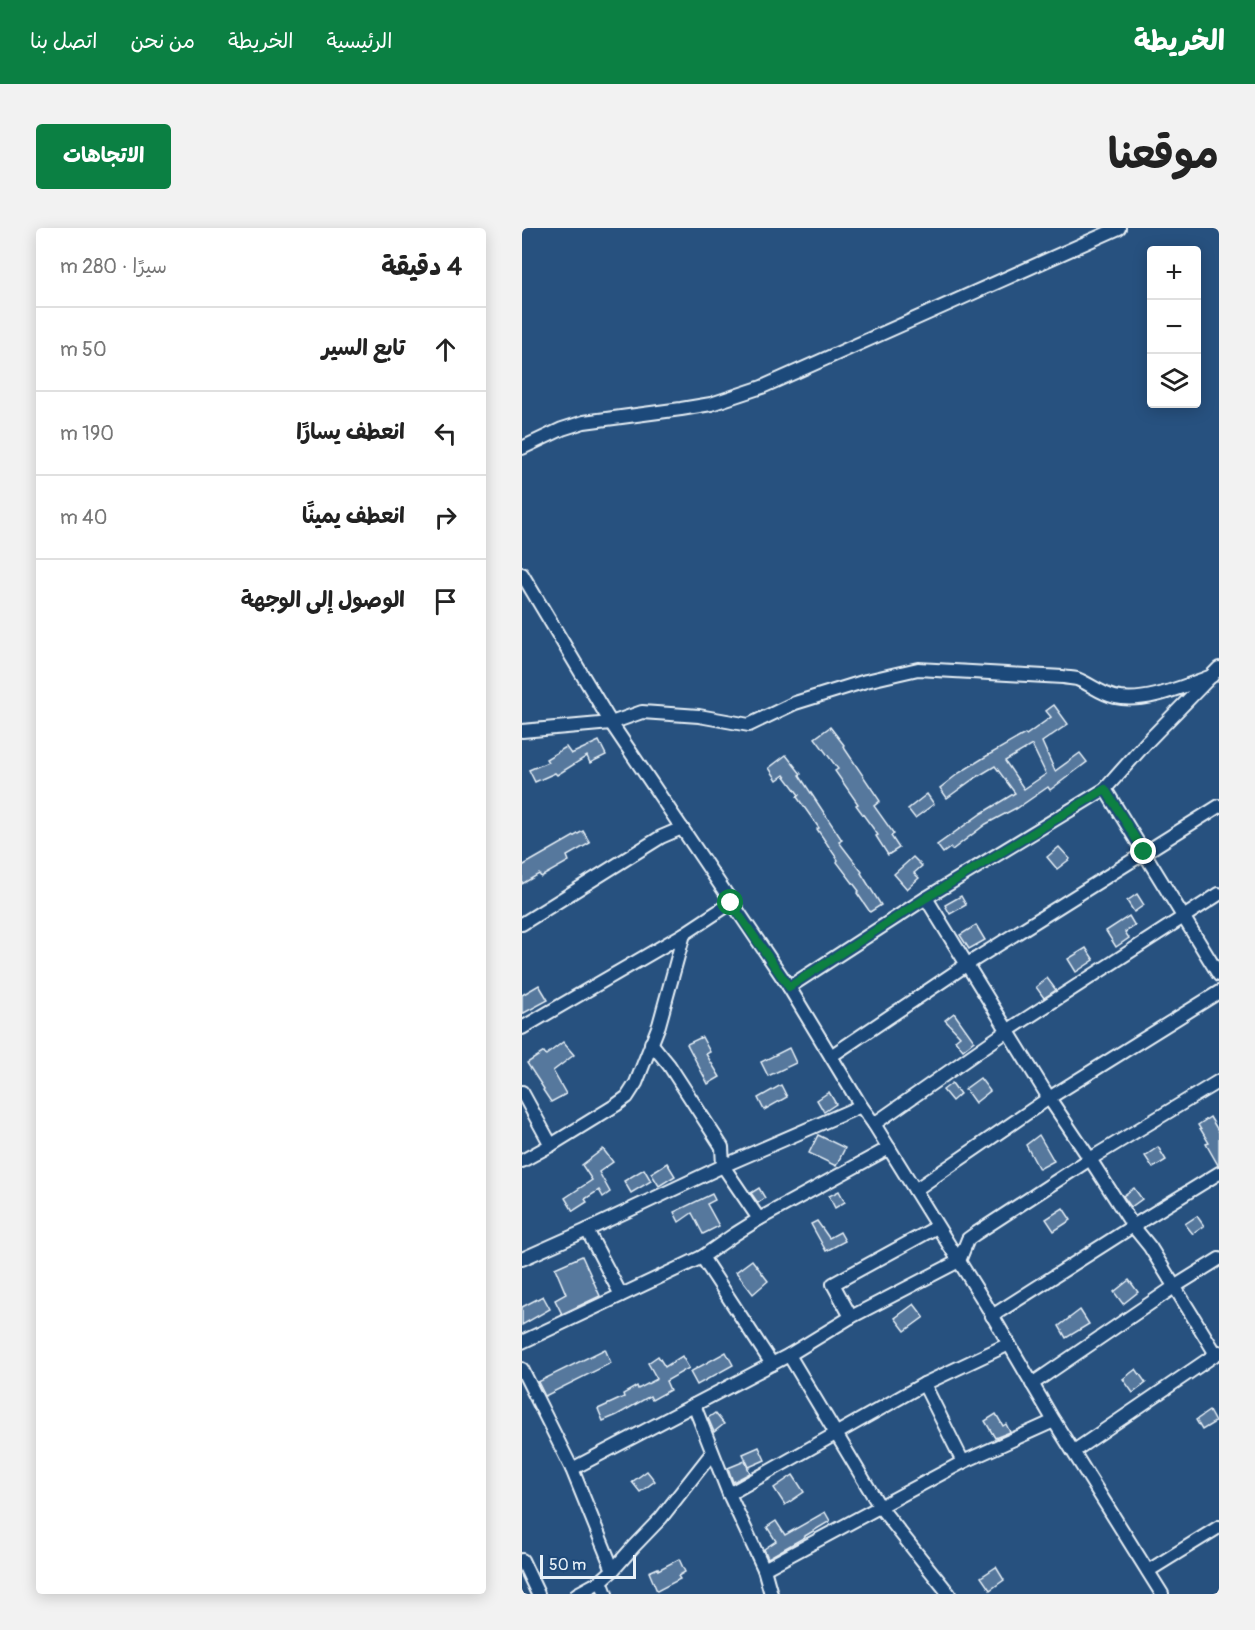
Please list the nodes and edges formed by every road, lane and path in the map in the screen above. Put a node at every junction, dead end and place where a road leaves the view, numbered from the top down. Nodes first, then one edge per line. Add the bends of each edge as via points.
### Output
1 (1119, 228) edge
2 (522, 448) edge
3 (522, 574) edge
4 (1215, 672) edge
5 (611, 723) junction
6 (522, 731) edge
7 (1105, 789) junction
8 (1219, 806) edge
9 (682, 828) junction
10 (1144, 852) junction
11 (1219, 894) edge
12 (926, 898) junction
13 (731, 903) junction
14 (1183, 916) junction
15 (522, 924) edge
16 (684, 934) junction
17 (966, 965) junction
18 (1219, 975) edge
19 (789, 987) junction
20 (1219, 992) edge
21 (522, 1028) edge
22 (1007, 1031) junction
23 (651, 1043) junction
24 (831, 1056) junction
25 (1219, 1081) edge
26 (522, 1092) edge
27 (1048, 1098) junction
28 (861, 1106) junction
29 (874, 1124) junction
30 (551, 1145) junction
31 (890, 1148) junction
32 (1090, 1159) junction
33 (522, 1161) edge
34 (723, 1166) junction
35 (1219, 1173) edge
36 (915, 1190) junction
37 (759, 1219) junction
38 (1133, 1226) junction
39 (937, 1227) junction
40 (587, 1230) junction
41 (702, 1257) junction
42 (522, 1259) edge
43 (1219, 1259) edge
44 (959, 1261) junction
45 (1174, 1287) junction
46 (621, 1295) junction
47 (992, 1316) junction
48 (851, 1317) junction
49 (522, 1342) edge
50 (1009, 1344) junction
51 (1218, 1353) edge
52 (789, 1355) junction
53 (772, 1364) junction
54 (522, 1368) edge
55 (924, 1384) junction
56 (1032, 1384) junction
57 (694, 1405) junction
58 (1054, 1421) junction
59 (835, 1434) junction
60 (1074, 1451) junction
61 (712, 1453) junction
62 (963, 1462) junction
63 (572, 1468) junction
64 (729, 1494) junction
65 (880, 1507) junction
66 (1219, 1527) edge
67 (522, 1560) edge
68 (764, 1569) junction
69 (613, 1570) junction
70 (1148, 1571) junction
71 (601, 1581) junction
72 (538, 1594) edge
73 (577, 1594) edge
74 (606, 1594) edge
75 (771, 1594) edge
76 (949, 1594) edge
77 (1162, 1594) edge

1 - 2 street via 762,387 711,404 584,422
3 - 5 street
4 - 5 street via 1153,696 1126,699 1063,677 918,669 795,703 749,725 642,712
4 - 7 street
5 - 6 street
5 - 9 street
7 - 10 street
7 - 12 street
8 - 10 street
9 - 13 street
9 - 15 street via 661,837
10 - 14 street
10 - 17 street
11 - 14 street
12 - 17 street
12 - 19 street
13 - 16 street
13 - 19 street
14 - 18 street
14 - 22 street
16 - 21 street
16 - 23 street
17 - 22 street
17 - 24 street
19 - 24 street
20 - 27 street
22 - 27 street
22 - 29 street
23 - 30 street via 627,1097
23 - 34 street via 722,1147
24 - 28 street
25 - 32 street
26 - 30 street
27 - 32 street
27 - 36 street
28 - 29 street
28 - 34 street
29 - 31 street
30 - 33 street
31 - 36 street
31 - 37 street
32 - 38 street
32 - 44 street via 968,1239
34 - 37 street
34 - 40 street
35 - 38 street
36 - 39 street
37 - 41 street
38 - 45 street
38 - 47 street
39 - 44 street
39 - 48 street via 833,1284
40 - 42 street
40 - 46 street
41 - 46 street
41 - 53 street
43 - 45 street
44 - 47 street
44 - 48 street
45 - 51 street
45 - 56 street
46 - 49 street
47 - 50 street
48 - 52 street
50 - 55 street
50 - 56 street
51 - 60 street
52 - 53 street
52 - 59 street
53 - 57 street
54 - 63 street
55 - 59 street
55 - 62 street
56 - 58 street
57 - 61 street
57 - 63 street
58 - 60 street
58 - 62 street
59 - 64 street
59 - 65 street
60 - 70 street
61 - 64 street
61 - 69 street via 661,1518
62 - 65 street
63 - 69 street
64 - 68 street
65 - 68 street
65 - 76 street
66 - 70 street
67 - 72 street
68 - 75 street
69 - 71 street
70 - 77 street
71 - 73 street
71 - 74 street

